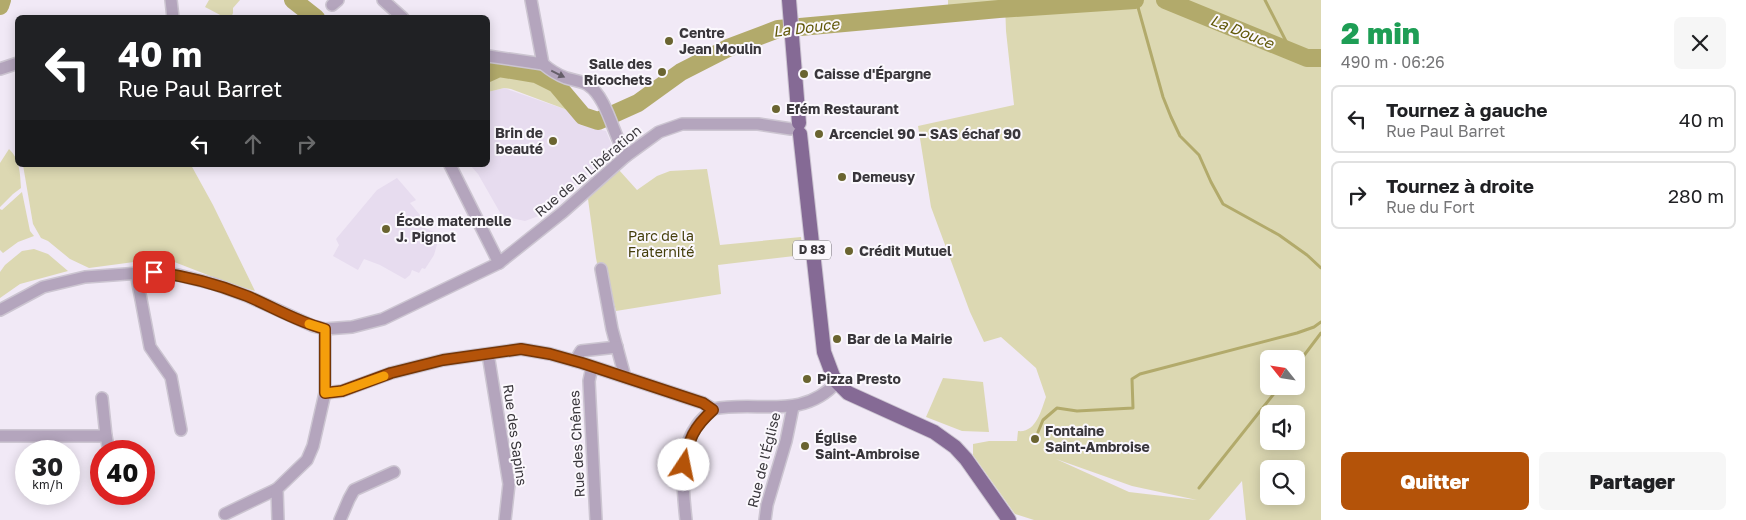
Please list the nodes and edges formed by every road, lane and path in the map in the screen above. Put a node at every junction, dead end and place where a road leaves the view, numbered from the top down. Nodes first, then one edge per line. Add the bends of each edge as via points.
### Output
1 (171, 0) edge
2 (383, 0) edge
3 (531, 0) edge
4 (789, 5) edge
5 (173, 15) edge
6 (400, 15) edge
7 (490, 56) edge
8 (15, 64) edge
9 (543, 64) junction
10 (0, 69) edge
11 (797, 129) junction
12 (626, 156) junction
13 (451, 167) edge
14 (499, 263) junction
15 (602, 270) dead end
16 (136, 273) junction
17 (0, 310) edge
18 (325, 329) junction
19 (617, 347) junction
20 (488, 354) junction
21 (575, 361) junction
22 (592, 367) junction
23 (625, 377) junction
24 (837, 382) junction
25 (325, 393) junction
26 (102, 398) dead end
27 (793, 407) junction
28 (713, 410) junction
29 (181, 430) dead end
30 (0, 436) edge
31 (106, 436) junction
32 (107, 440) edge
33 (394, 472) dead end
34 (277, 489) junction
35 (225, 514) dead end
36 (278, 520) edge
37 (340, 520) edge
38 (505, 520) edge
39 (596, 520) edge
40 (686, 520) edge
41 (765, 520) edge
42 (1009, 520) edge

1 - 5 street
2 - 6 street
3 - 9 street
4 - 11 main road, D 83
7 - 9 street
8 - 10 street
9 -> 12 street via 596,91
11 - 12 street, Rue de la Libération via 758,124 682,124 659,132
11 - 24 main road, D 83 via 824,352
12 - 14 street, Rue de la Libération
13 - 14 street
14 - 18 street, Rue de la Libération via 383,319 352,327
15 - 19 street
16 - 17 street, Rue de la Libération via 85,278 43,287
16 - 18 street, Rue de la Libération via 178,275 214,284
16 - 29 street via 150,347 171,377
18 - 25 street
19 - 21 street via 581,351
19 - 23 street
20 - 21 street via 521,349
20 - 25 street via 443,360 391,373 342,391
20 - 38 street, Rue des Sapins via 509,484
21 - 22 street
22 - 23 street
22 - 39 street, Rue des Chênes via 589,381
23 - 28 street via 703,403
24 - 27 street via 818,399
24 - 42 main road, D 83 via 848,393 917,423 944,439 966,459
25 - 34 street via 314,446 307,460
26 - 31 street
27 - 28 street via 730,406
27 - 41 street, Rue de l'Église
28 - 40 street via 695,427 687,449 684,465
30 - 31 street
31 - 32 street
33 - 37 street via 354,490
34 - 35 street
34 - 36 street

